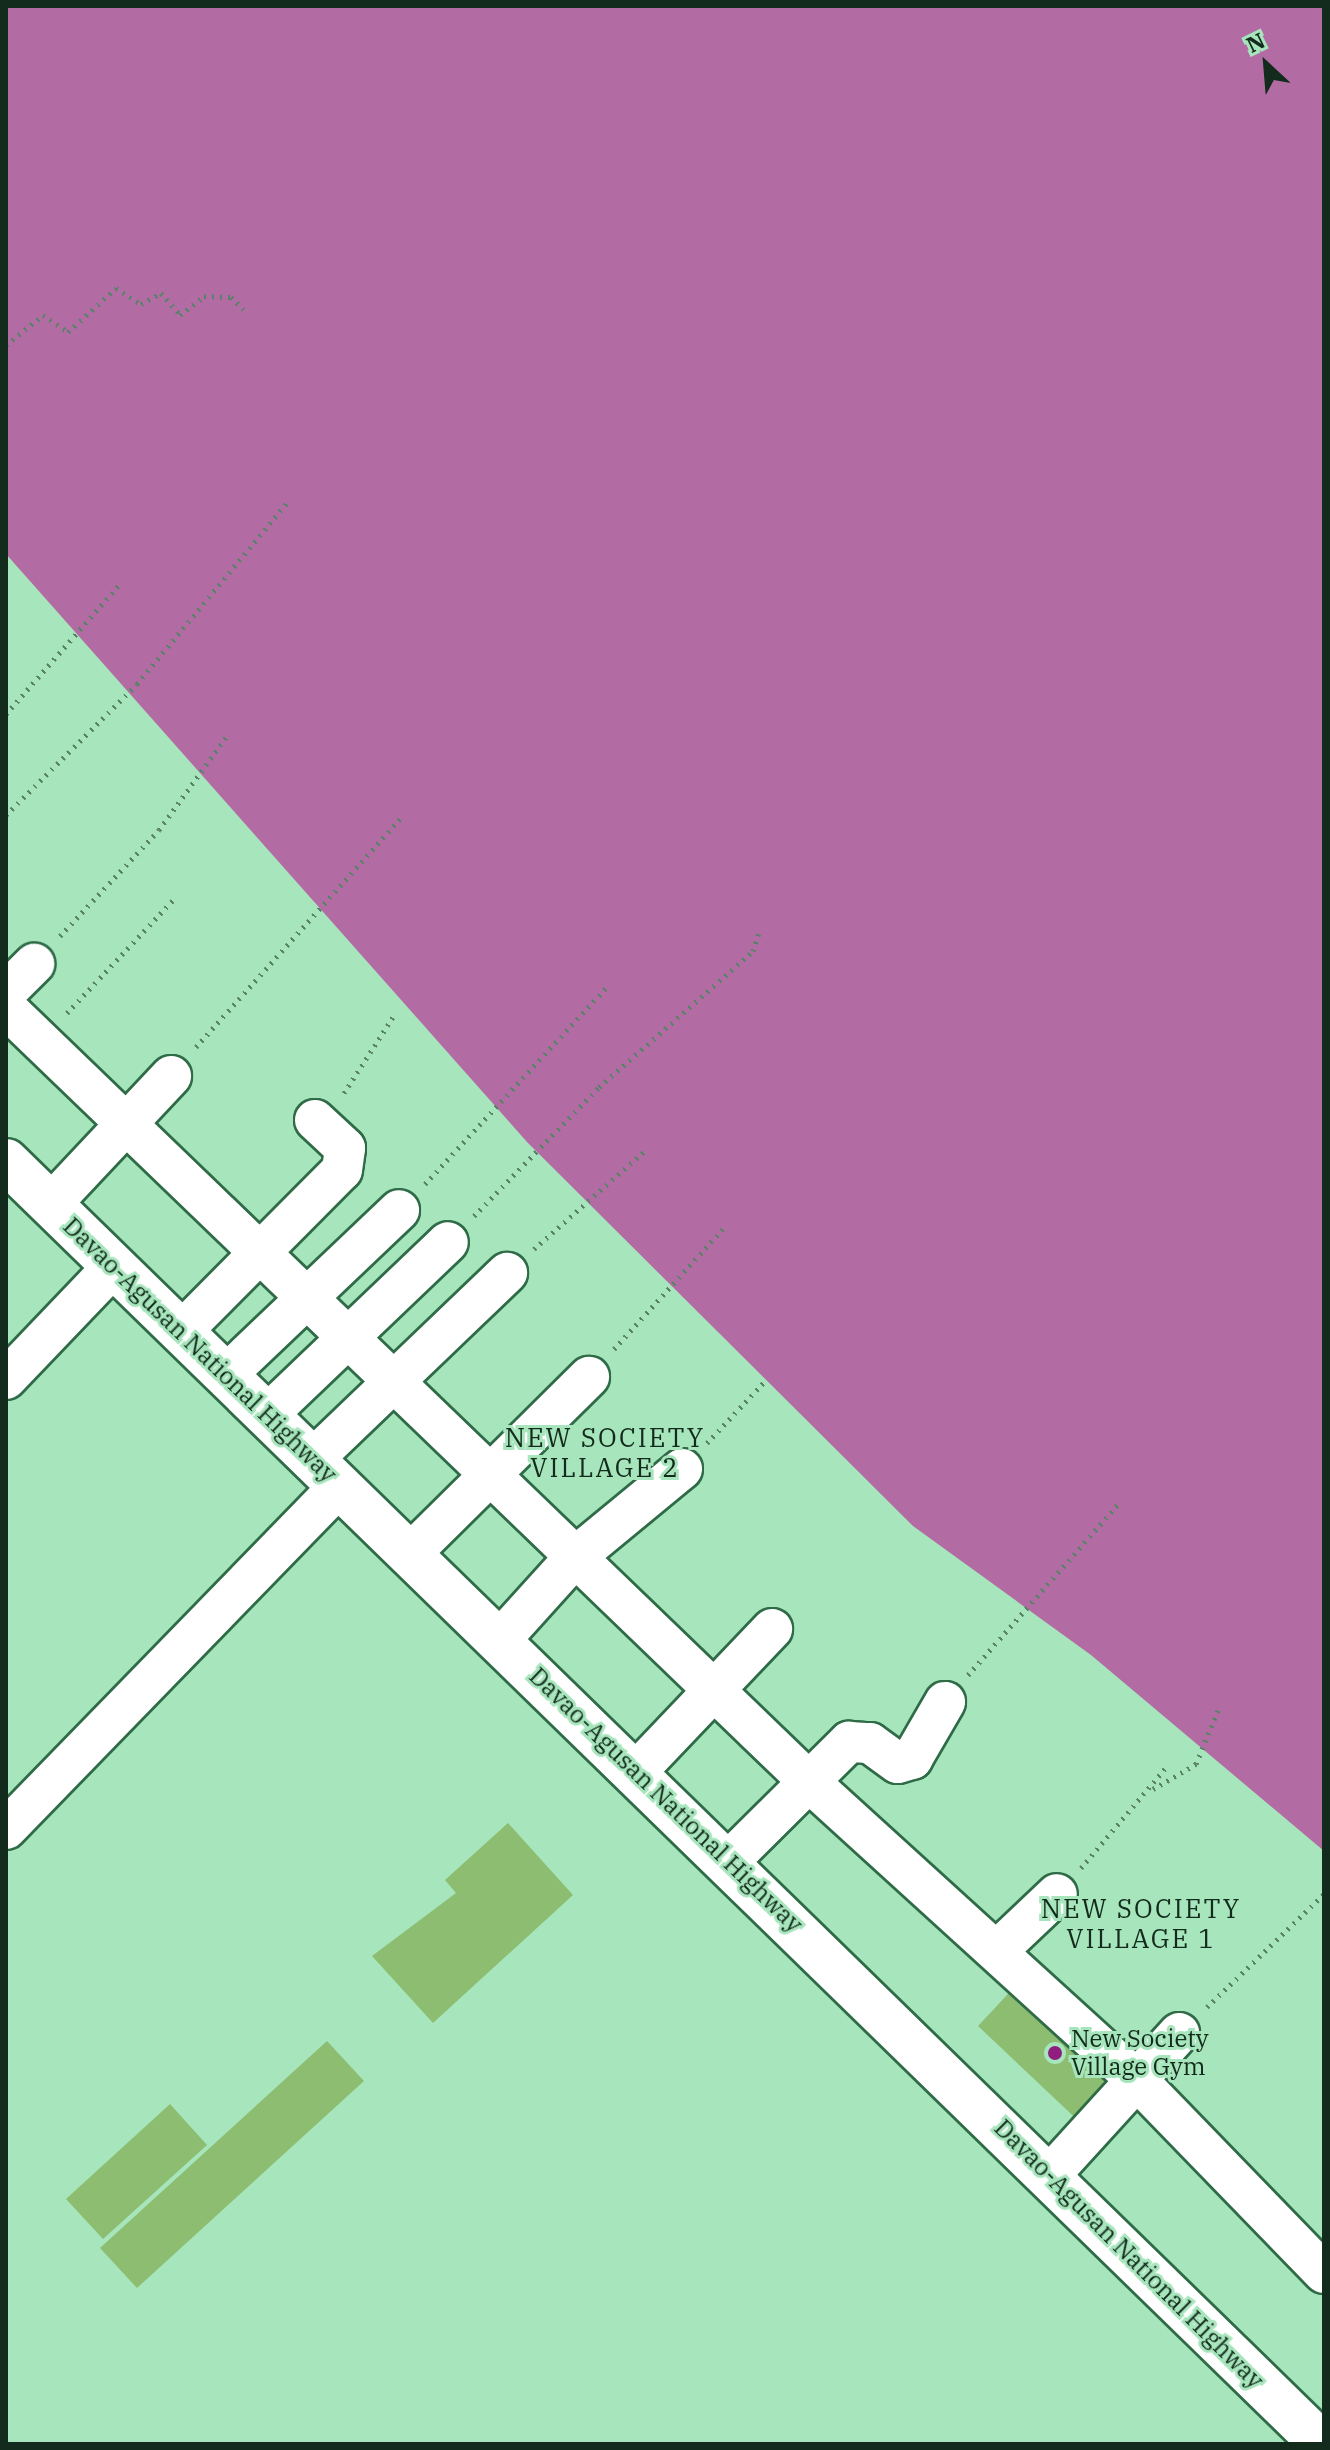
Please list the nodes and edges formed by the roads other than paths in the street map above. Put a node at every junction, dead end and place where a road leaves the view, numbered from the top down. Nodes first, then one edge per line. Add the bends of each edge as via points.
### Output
1 (34, 964) road end
2 (6, 992) edge
3 (6, 1008) edge
4 (171, 1076) road end
5 (315, 1120) road end
6 (126, 1124) junction
7 (6, 1161) edge
8 (50, 1205) junction
9 (399, 1210) road end
10 (448, 1242) road end
11 (262, 1249) junction
12 (113, 1267) junction
13 (507, 1273) road end
14 (310, 1297) junction
15 (181, 1332) junction
16 (350, 1336) junction
17 (226, 1375) junction
18 (589, 1377) road end
19 (6, 1379) edge
20 (393, 1380) junction
21 (267, 1415) junction
22 (682, 1469) road end
23 (326, 1472) junction
24 (489, 1473) junction
25 (410, 1554) junction
26 (574, 1558) junction
27 (772, 1629) dead end
28 (500, 1640) junction
29 (715, 1686) junction
30 (945, 1702) road end
31 (637, 1771) junction
32 (806, 1779) junction
33 (6, 1829) edge
34 (730, 1860) junction
35 (1057, 1894) road end
36 (998, 1950) junction
37 (1179, 2033) road end
38 (1136, 2079) junction
39 (1050, 2175) junction
40 (1324, 2273) edge
41 (1322, 2444) edge

1 - 2 street
3 - 6 street
4 - 6 street
5 - 11 street via 345,1148 347,1161
6 - 8 street
6 - 11 street
7 - 8 highway, Davao-Agusan National Highway
8 - 12 highway, Davao-Agusan National Highway
9 - 14 street
10 - 16 street
11 - 14 street
11 - 15 street
12 - 15 highway, Davao-Agusan National Highway
12 - 19 street
13 - 20 street
14 - 16 street
14 - 17 street
15 - 17 highway, Davao-Agusan National Highway
16 - 20 street
16 - 21 street
17 - 21 highway, Davao-Agusan National Highway
18 - 24 street
20 - 23 street
20 - 24 street
21 - 23 highway, Davao-Agusan National Highway
22 - 26 street
23 - 25 highway, Davao-Agusan National Highway
23 - 33 street
24 - 25 street
24 - 26 street
25 - 28 highway, Davao-Agusan National Highway
26 - 28 street
26 - 29 street
27 - 29 street
28 - 31 highway, Davao-Agusan National Highway
29 - 31 street
29 - 32 street
30 - 32 street via 905,1763 859,1739
31 - 34 highway, Davao-Agusan National Highway
32 - 34 street
32 - 36 street
34 - 39 highway, Davao-Agusan National Highway
35 - 36 street
36 - 38 street
37 - 38 street
38 - 39 street
38 - 40 street
39 - 41 highway, Davao-Agusan National Highway

